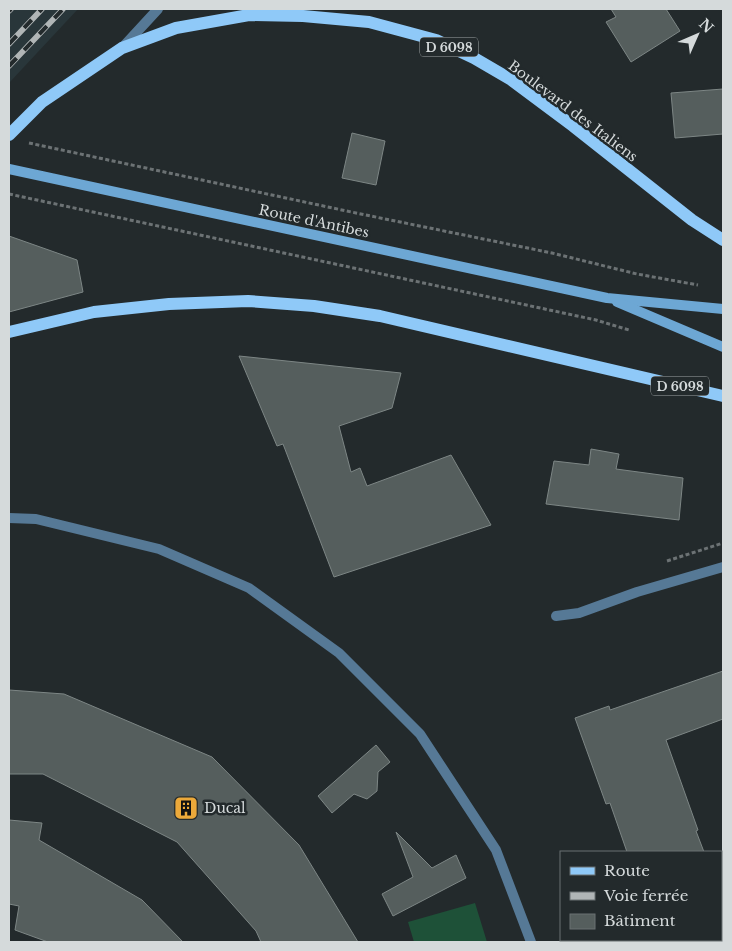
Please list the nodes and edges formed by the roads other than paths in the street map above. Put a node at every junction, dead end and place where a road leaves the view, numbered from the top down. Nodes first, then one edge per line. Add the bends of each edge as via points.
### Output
1 (158, 9) edge
2 (122, 48) junction
3 (9, 135) edge
4 (12, 170) edge
5 (723, 240) edge
6 (607, 298) junction
7 (723, 309) edge
8 (9, 332) edge
9 (723, 347) edge
10 (723, 396) edge
11 (9, 518) edge
12 (723, 567) edge
13 (556, 616) dead end
14 (531, 942) edge

1 - 2 street
2 - 3 main road, Boulevard des Italiens / D 6098 via 42,102
2 - 5 main road, Boulevard des Italiens / D 6098 via 176,28 250,15 369,22 436,40 510,79 692,220
4 - 6 main road, Route d'Antibes
6 - 7 main road
6 - 9 main road
8 - 10 main road, D 6098 via 94,312 169,304 248,301 314,306 380,316
11 - 14 street via 36,519 159,549 250,588 339,653 420,734 496,850
12 - 13 street via 579,613

